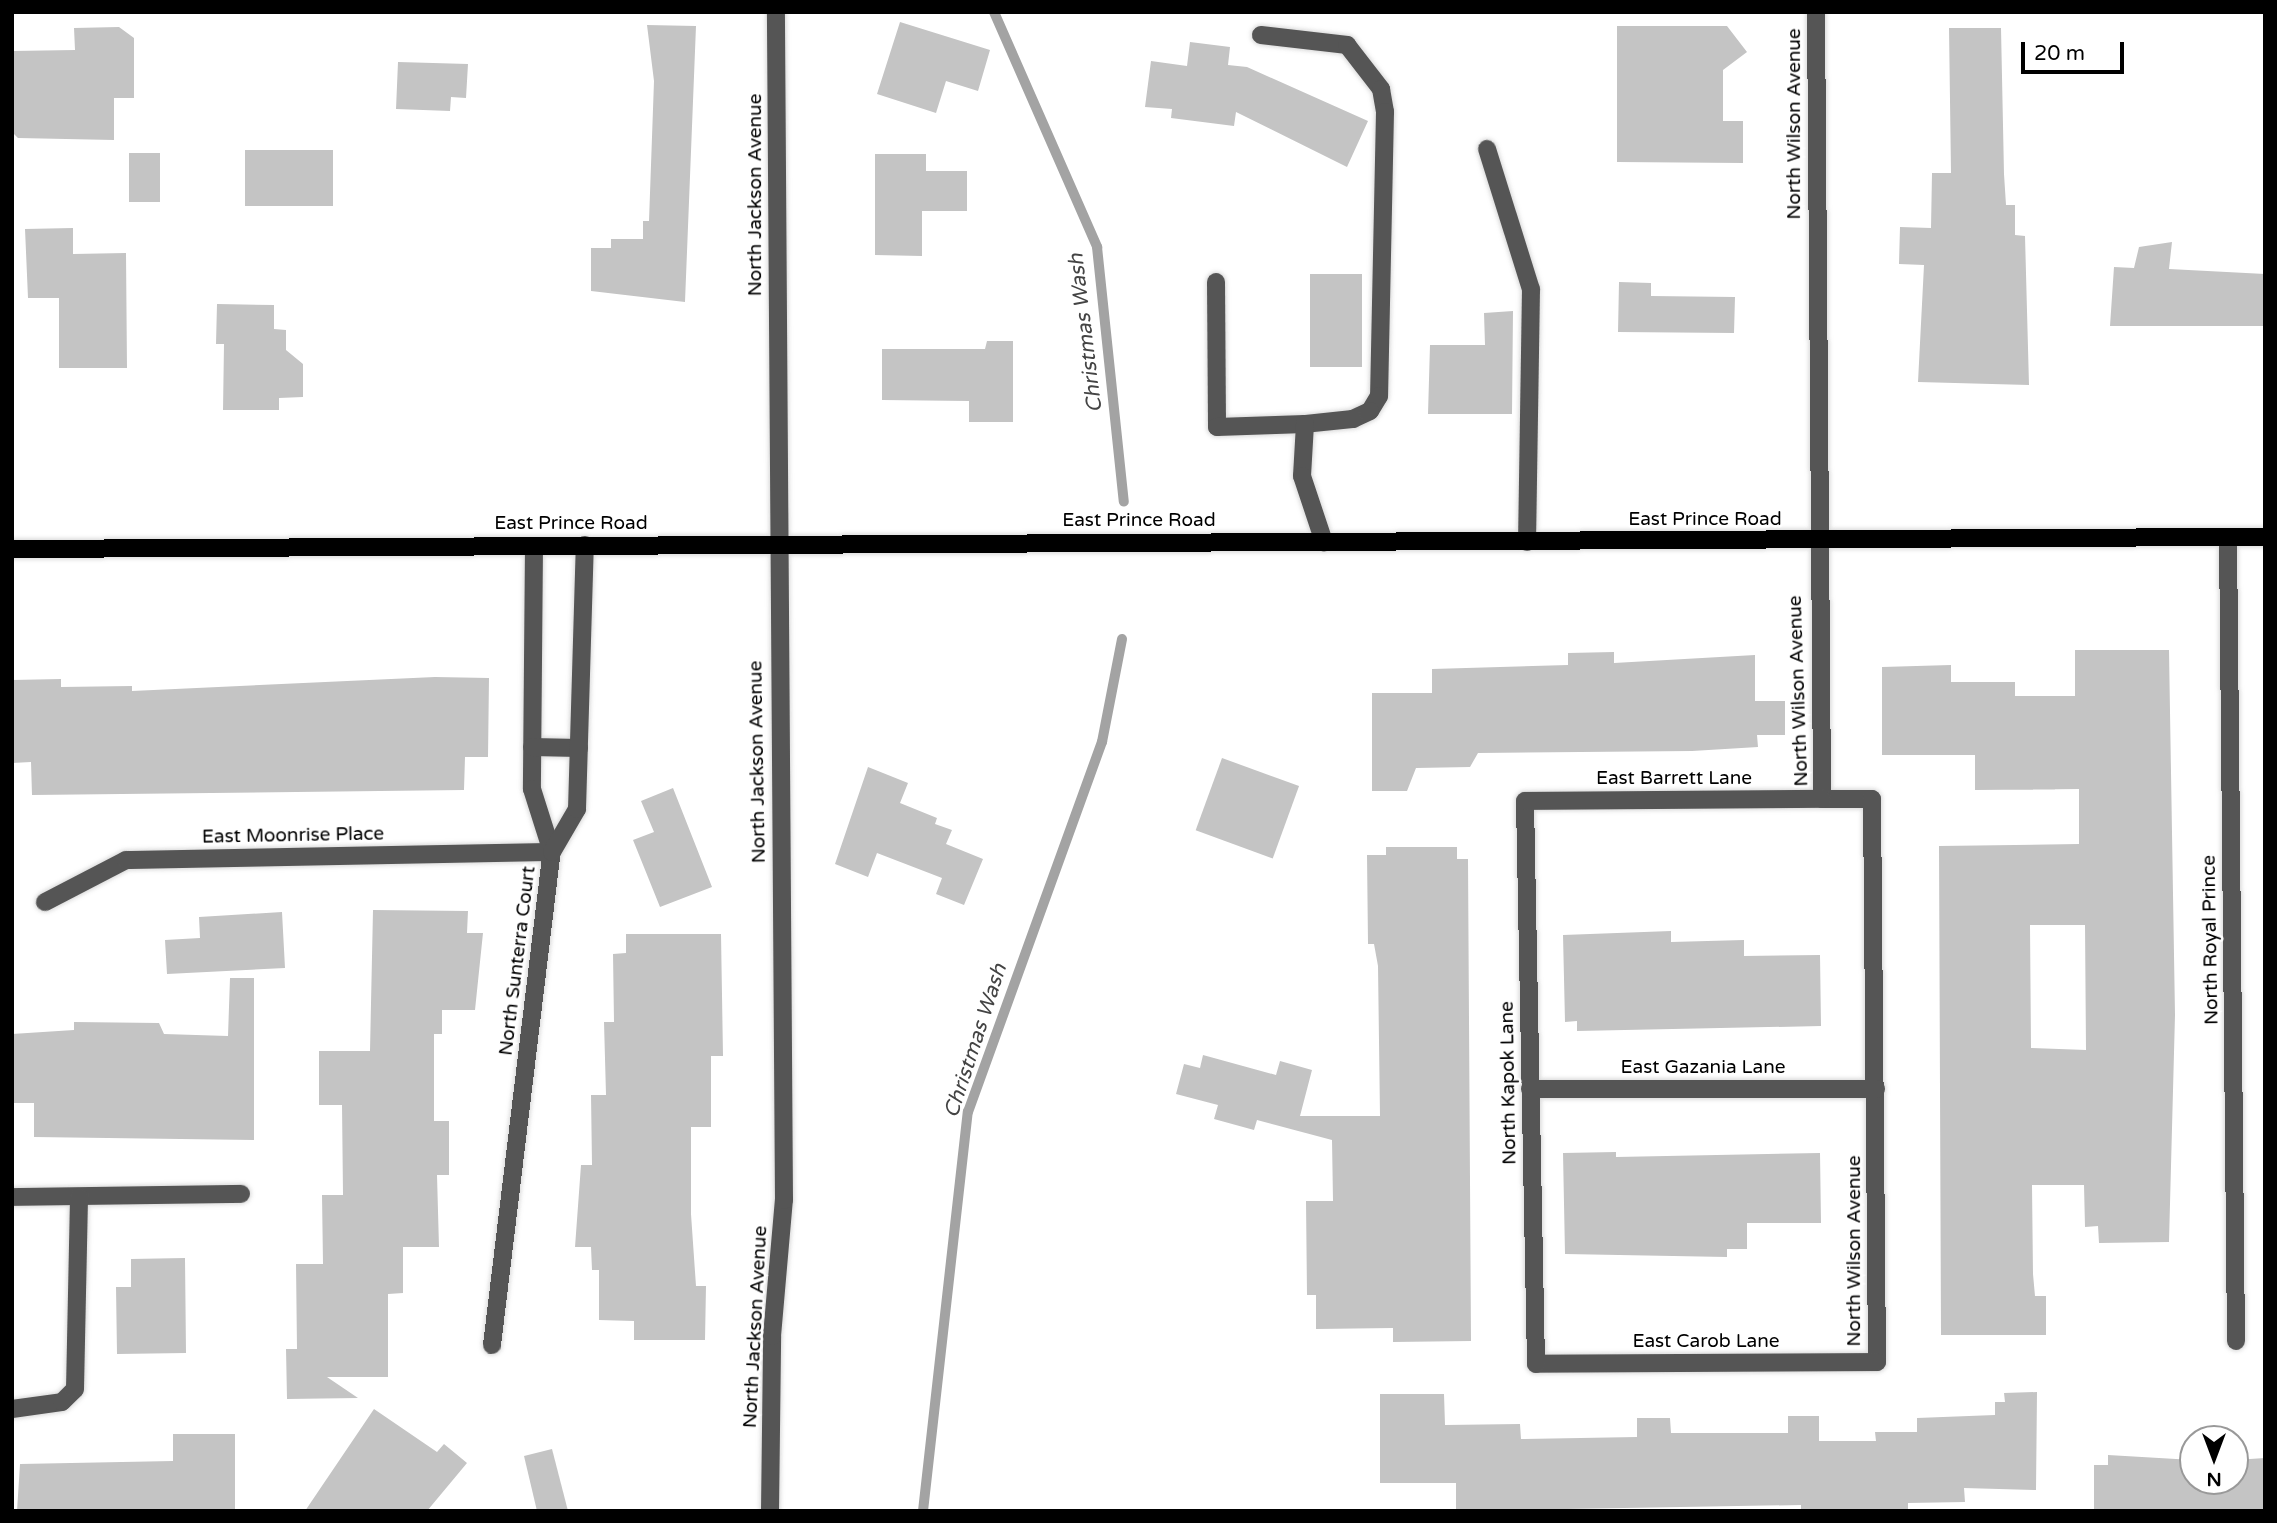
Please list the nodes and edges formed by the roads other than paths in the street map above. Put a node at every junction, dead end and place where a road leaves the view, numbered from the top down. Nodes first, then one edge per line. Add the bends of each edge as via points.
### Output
1 (776, 12) edge
2 (1816, 12) edge
3 (1261, 35) dead end
4 (1487, 149) dead end
5 (1216, 282) dead end
6 (1305, 424) junction
7 (2265, 537) edge
8 (2228, 538) junction
9 (1816, 541) junction
10 (1324, 542) junction
11 (1527, 542) junction
12 (777, 544) junction
13 (585, 545) junction
14 (534, 546) junction
15 (12, 550) edge
16 (532, 747) junction
17 (579, 748) junction
18 (1822, 799) junction
19 (1525, 801) joint
20 (552, 852) junction
21 (45, 902) dead end
22 (1530, 1089) junction
23 (1876, 1089) junction
24 (241, 1194) dead end
25 (12, 1197) edge
26 (79, 1197) junction
27 (2236, 1341) dead end
28 (492, 1345) dead end
29 (1877, 1362) joint
30 (1536, 1364) joint
31 (12, 1409) edge
32 (770, 1511) edge

1 - 12 street, North Jackson Avenue
2 - 9 street, North Wilson Avenue
3 - 6 street via 1347,44 1381,89 1385,112 1378,396 1370,411 1353,419
4 - 11 street via 1531,289
5 - 6 street via 1217,427
6 - 10 street via 1303,476
7 - 8 main road, East Prince Road
8 - 9 main road, East Prince Road
8 - 27 street, North Royal Prince
9 - 11 main road, East Prince Road
9 - 18 street, North Wilson Avenue
10 - 11 main road, East Prince Road
10 - 12 main road, East Prince Road
12 - 13 main road, East Prince Road
12 - 32 street, North Jackson Avenue via 784,1200 772,1336
13 - 14 main road, East Prince Road
13 - 17 street, North Sunterra Court
14 - 15 main road, East Prince Road
14 - 16 street
16 - 17 street
16 - 20 street via 532,789
17 - 20 street, North Sunterra Court via 577,809
18 - 19 street, East Barrett Lane
18 - 23 street, North Wilson Avenue via 1872,799
19 - 22 street, North Kapok Lane
20 - 21 street, East Moonrise Place via 126,860
20 - 28 street, North Sunterra Court
22 - 23 street, East Gazania Lane
22 - 30 street, North Kapok Lane
23 - 29 street, North Wilson Avenue
24 - 26 street
25 - 26 street
26 - 31 street via 75,1388 62,1402
29 - 30 street, East Carob Lane

